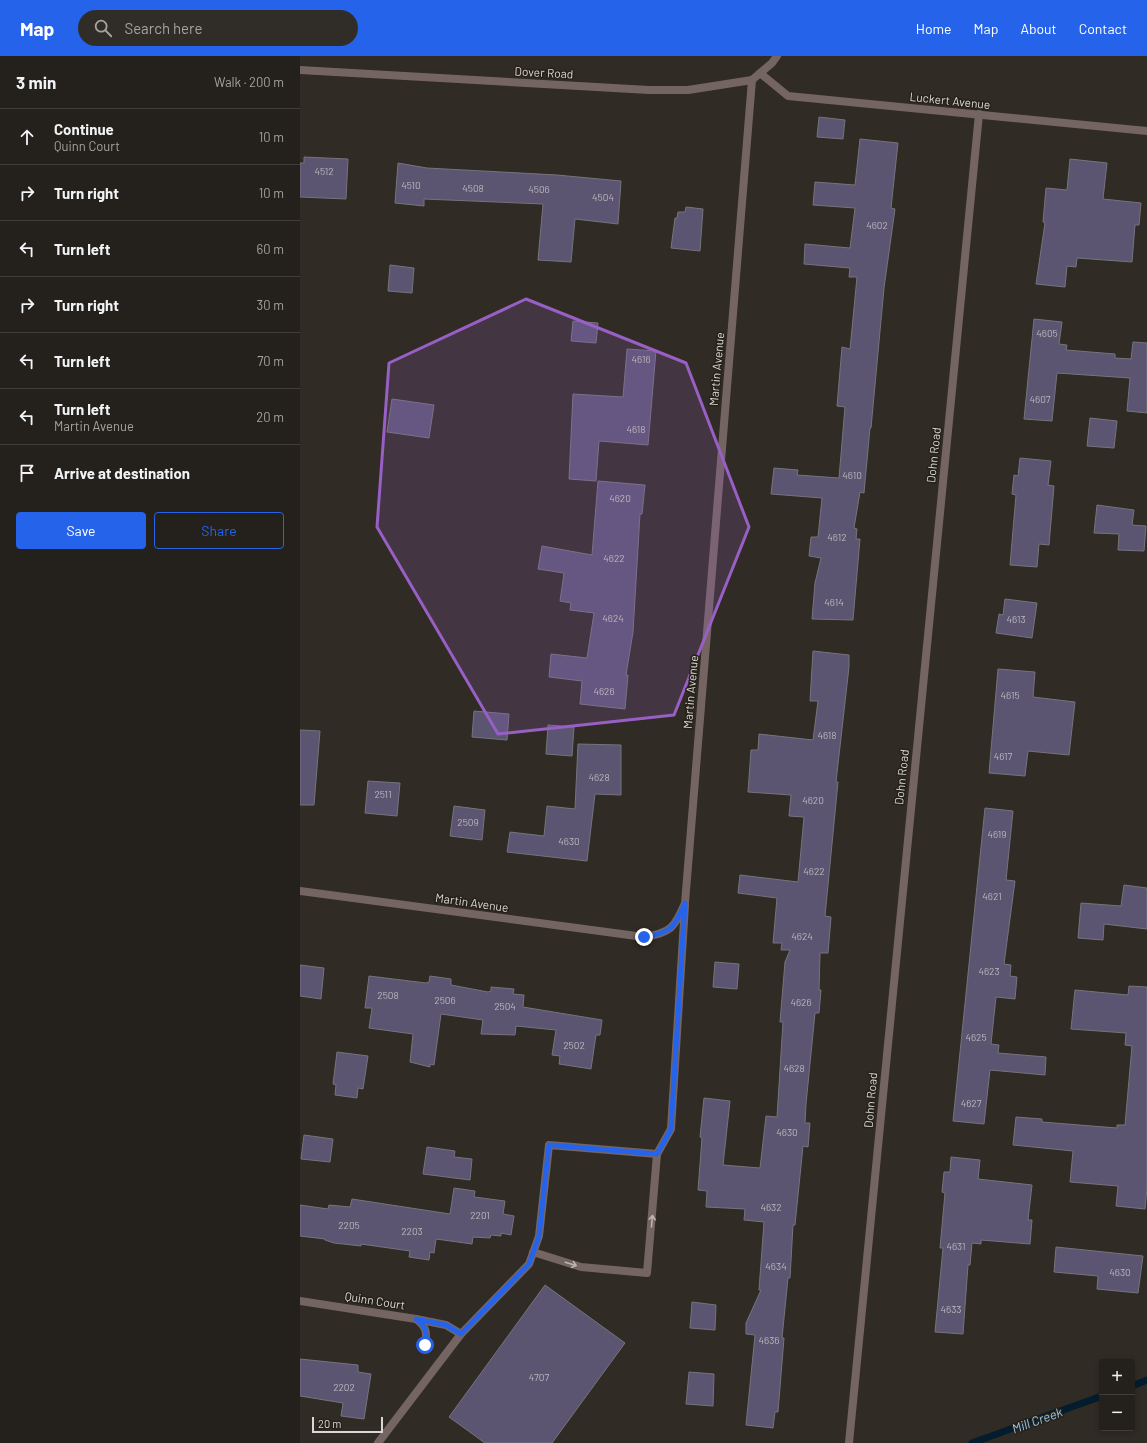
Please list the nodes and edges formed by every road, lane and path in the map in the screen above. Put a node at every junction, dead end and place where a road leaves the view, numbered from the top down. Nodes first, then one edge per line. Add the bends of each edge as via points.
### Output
1 (777, 56) edge
2 (300, 70) edge
3 (760, 73) junction
4 (752, 80) junction
5 (979, 114) junction
6 (1147, 131) edge
7 (300, 891) edge
8 (685, 903) junction
9 (657, 1154) junction
10 (534, 1252) junction
11 (300, 1301) edge
12 (416, 1319) junction
13 (461, 1334) junction
14 (425, 1345) dead end
15 (378, 1443) edge
16 (849, 1443) edge

1 - 3 street
2 - 4 street, Dover Road via 649,90 688,90
3 - 4 street
3 - 5 street, Luckert Avenue via 788,96
4 - 8 street, Martin Avenue
5 - 6 street, Luckert Avenue
5 - 16 street, Dohn Road
7 - 8 street, Martin Avenue via 644,937 669,930 677,923
8 - 9 street via 671,1129
9 - 10 street via 549,1145 539,1236
10 -> 9 street via 581,1267 647,1273
10 - 13 street via 529,1264
11 - 12 street, Quinn Court
12 - 13 street via 446,1325
12 - 14 street, Quinn Court via 423,1324 427,1333
13 - 15 street

